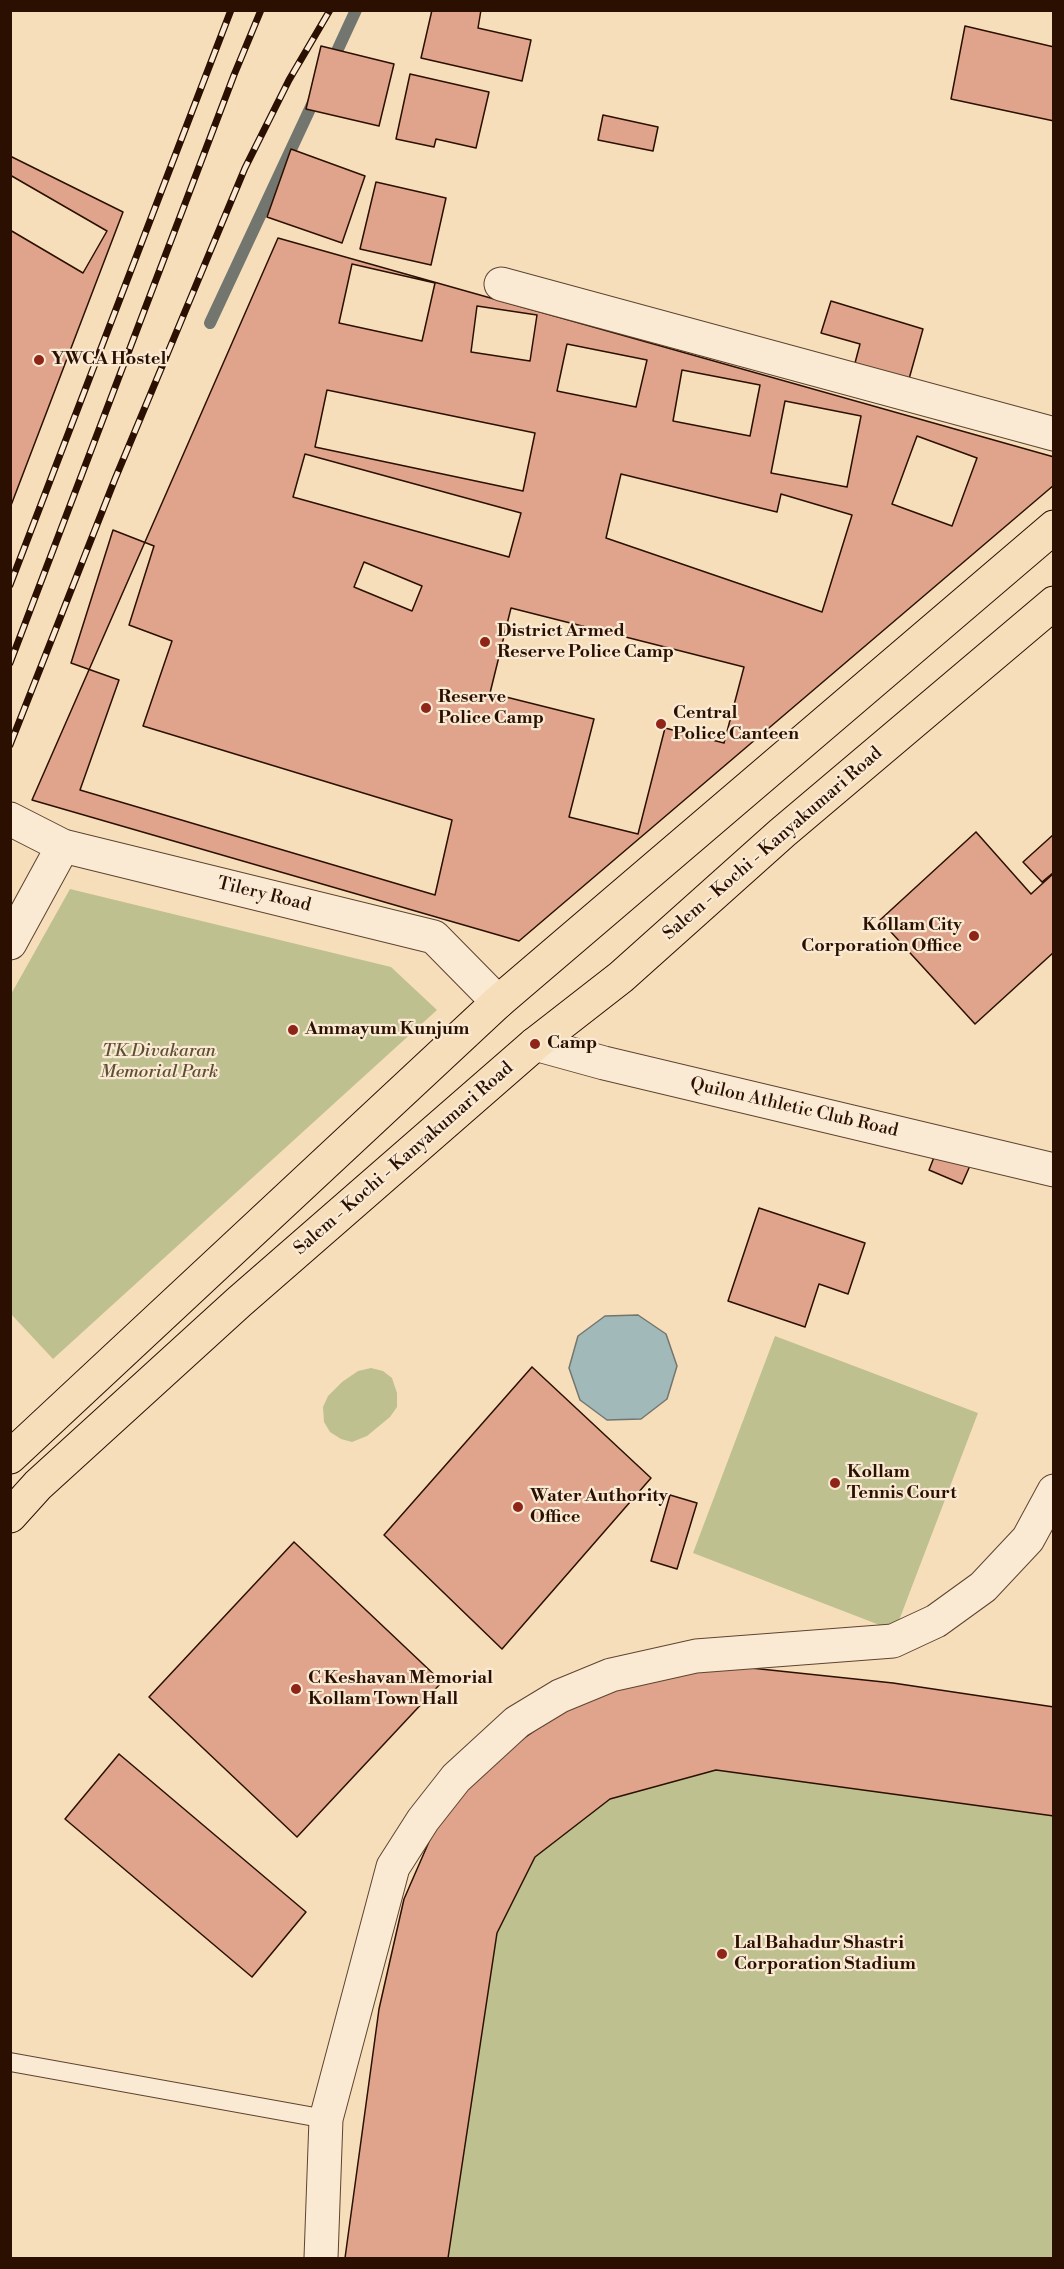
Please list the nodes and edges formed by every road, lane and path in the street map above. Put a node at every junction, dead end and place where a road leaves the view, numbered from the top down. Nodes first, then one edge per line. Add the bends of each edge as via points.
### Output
1 (501, 284) dead end
2 (1053, 435) edge
3 (1053, 526) edge
4 (1053, 603) edge
5 (10, 819) edge
6 (63, 846) junction
7 (10, 943) edge
8 (498, 1002) junction
9 (535, 1044) junction
10 (1053, 1170) edge
11 (10, 1457) edge
12 (1053, 1491) edge
13 (10, 1516) edge
14 (10, 2062) edge
15 (326, 2119) junction
16 (321, 2259) edge

1 - 2 street
3 - 8 main road
4 - 9 main road, Salem - Kochi - Kanyakumari Road via 621,977
5 - 6 street, Tilery Road
6 - 7 street
6 - 8 street, Tilery Road via 434,937
8 - 11 main road
9 - 10 street, Quilon Athletic Club Road
9 - 13 main road, Salem - Kochi - Kanyakumari Road via 231,1310 38,1485
12 - 15 street via 1028,1539 983,1587 936,1621 893,1641 696,1656 611,1675 560,1696 517,1722 456,1778 393,1867
14 - 15 lane
15 - 16 street

